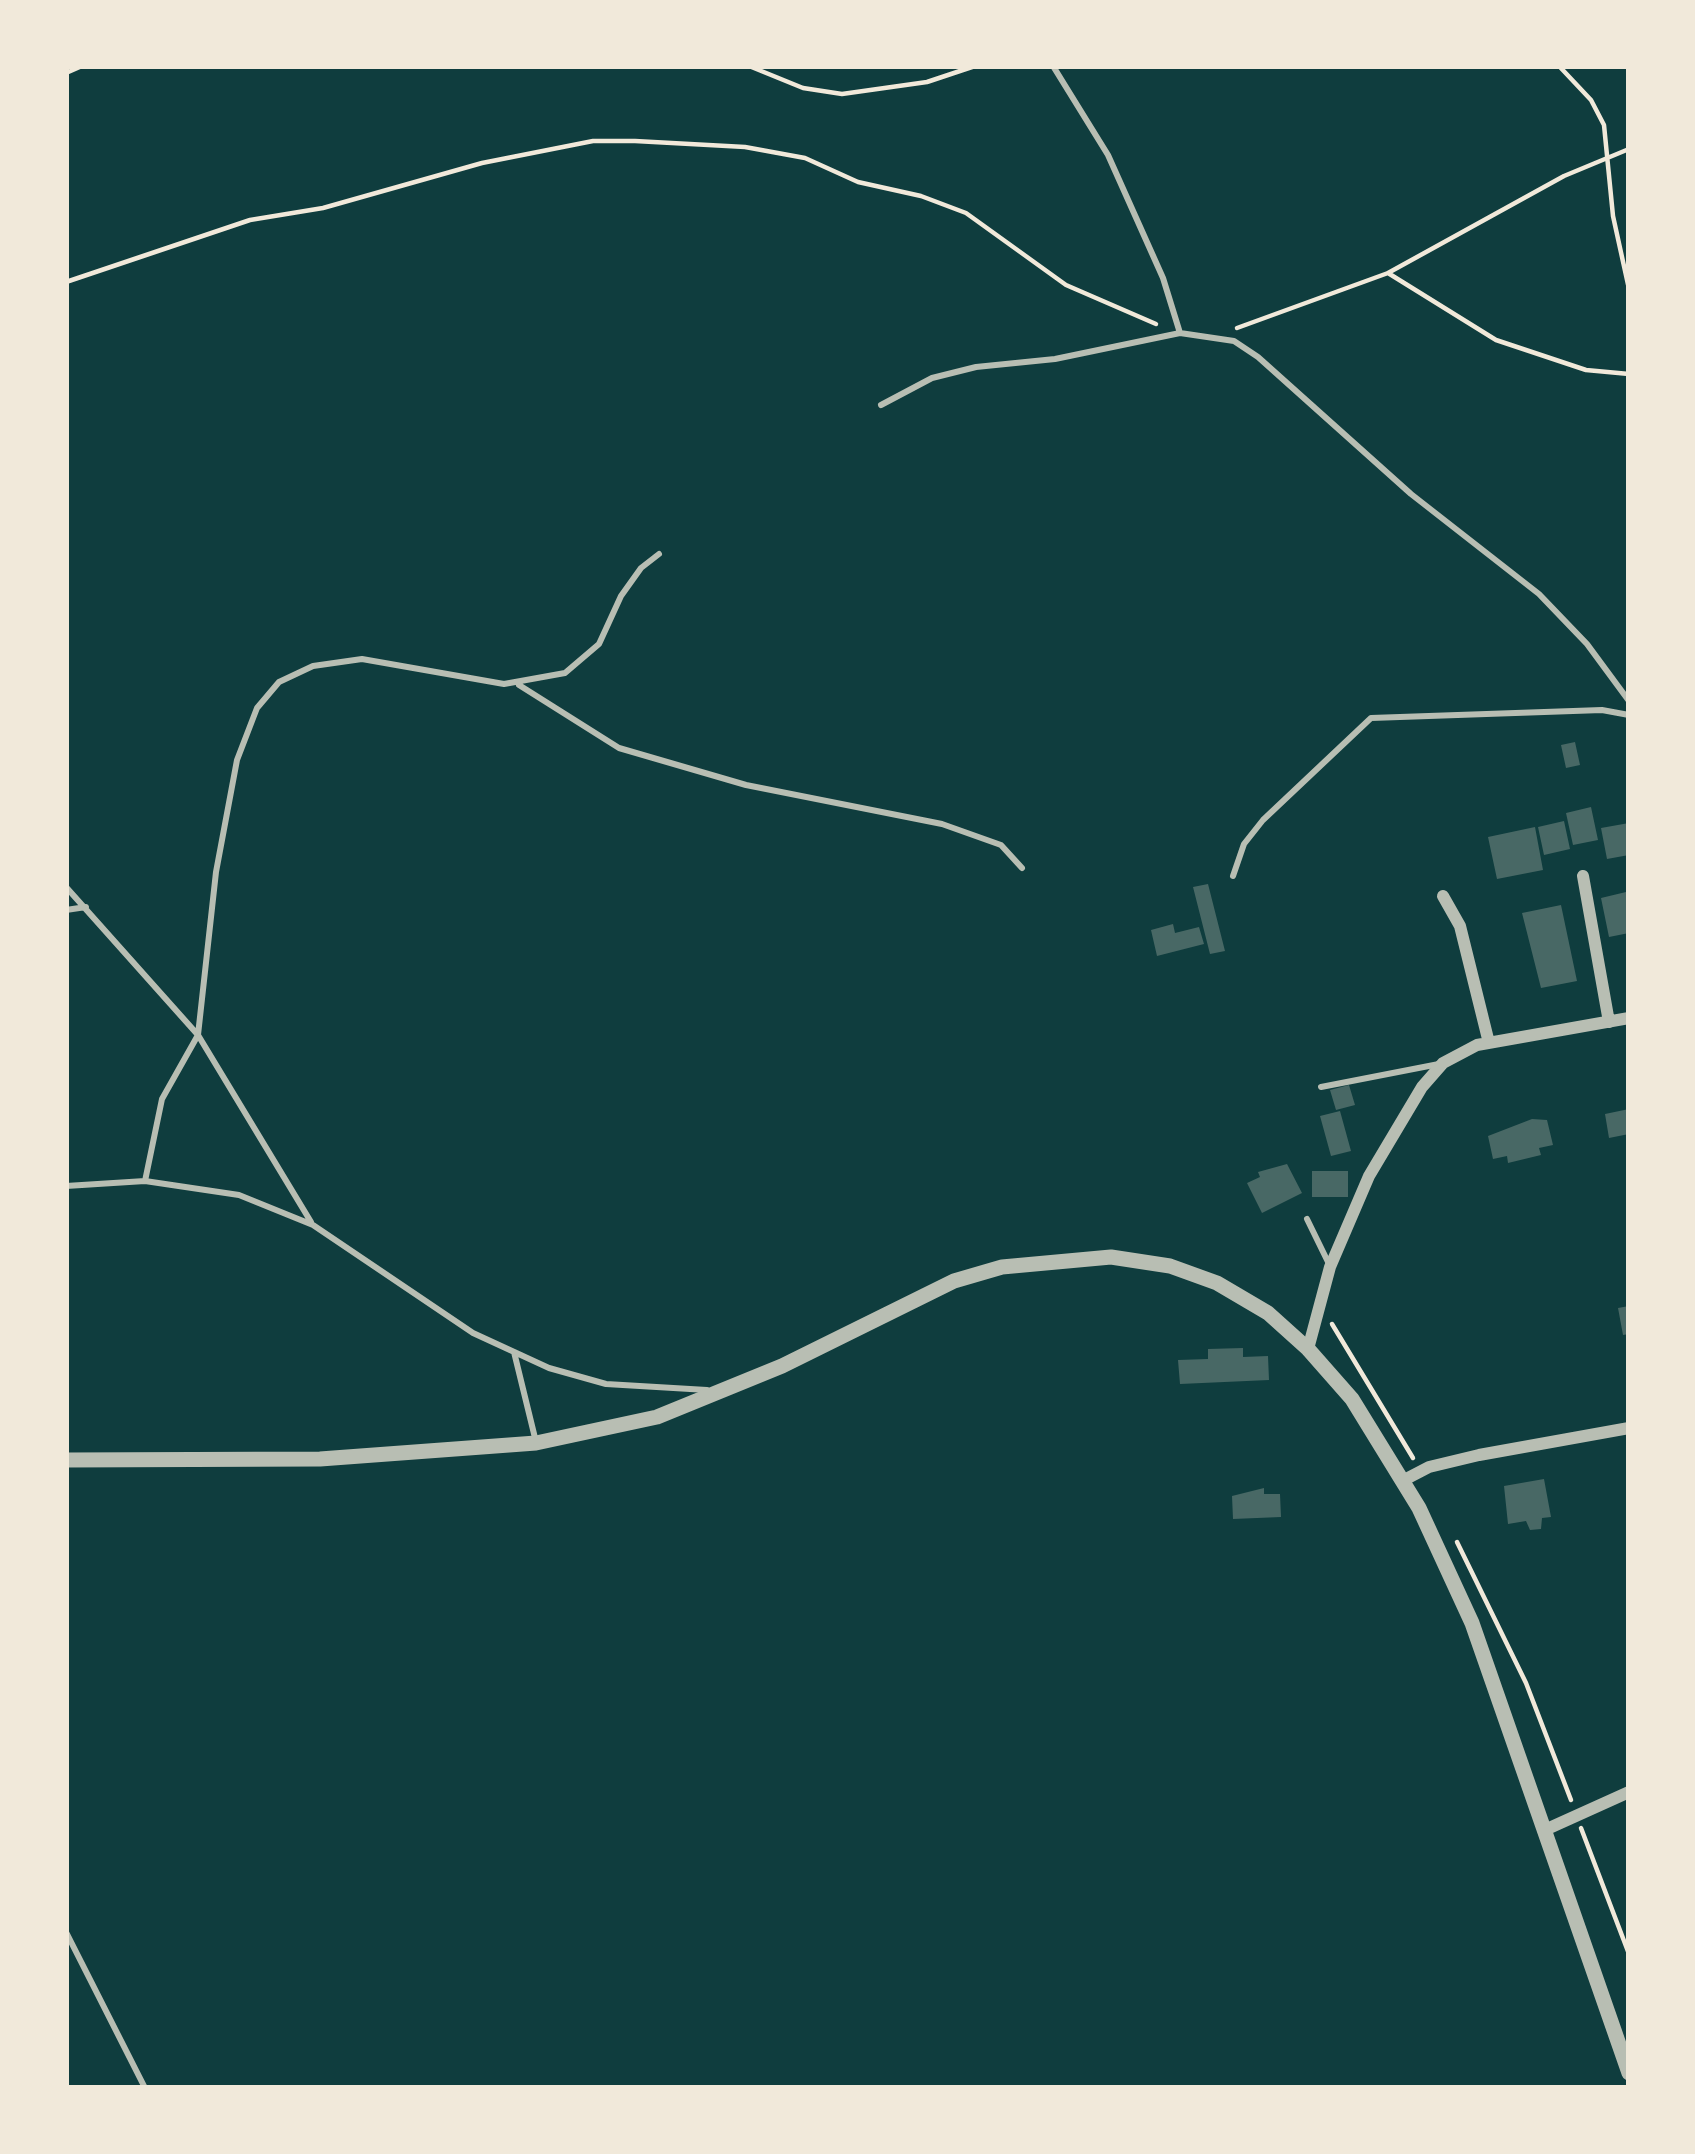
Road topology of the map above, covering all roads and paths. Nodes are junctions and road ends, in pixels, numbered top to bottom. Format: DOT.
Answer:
graph roads {
  1 [pos="82,66"];
  2 [pos="749,66"];
  3 [pos="975,66"];
  4 [pos="1053,66"];
  5 [pos="1559,66"];
  6 [pos="66,73"];
  7 [pos="1629,149"];
  8 [pos="1609,157"];
  9 [pos="1388,273"];
  10 [pos="66,281"];
  11 [pos="1629,289"];
  12 [pos="1228,330"];
  13 [pos="1180,333"];
  14 [pos="1629,374"];
  15 [pos="881,405"];
  16 [pos="659,554"];
  17 [pos="516,683"];
  18 [pos="1629,700"];
  19 [pos="1629,716"];
  20 [pos="1022,868"];
  21 [pos="1234,876"];
  22 [pos="1583,876"];
  23 [pos="66,887"];
  24 [pos="1443,896"];
  25 [pos="86,907"];
  26 [pos="66,910"];
  27 [pos="1629,1018"];
  28 [pos="1609,1022"];
  29 [pos="197,1035"];
  30 [pos="1489,1043"];
  31 [pos="1443,1063"];
  32 [pos="1321,1087"];
  33 [pos="145,1181"];
  34 [pos="66,1186"];
  35 [pos="1307,1219"];
  36 [pos="313,1225"];
  37 [pos="1330,1267"];
  38 [pos="1308,1348"];
  39 [pos="514,1352"];
  40 [pos="728,1388"];
  41 [pos="1629,1428"];
  42 [pos="536,1443"];
  43 [pos="66,1460"];
  44 [pos="1404,1480"];
  45 [pos="1629,1792"];
  46 [pos="1547,1829"];
  47 [pos="66,1932"];
  48 [pos="1629,2073"];
  49 [pos="145,2088"];
  1 -- 6 [label="path"];
  2 -- 3 [label="path"];
  4 -- 13 [label="lane"];
  5 -- 8 [label="path"];
  7 -- 8 [label="path"];
  8 -- 9 [label="path"];
  8 -- 11 [label="path"];
  9 -- 12 [label="path"];
  9 -- 14 [label="path"];
  10 -- 13 [label="path"];
  13 -- 15 [label="lane"];
  13 -- 18 [label="lane"];
  16 -- 17 [label="lane"];
  17 -- 20 [label="lane"];
  17 -- 29 [label="lane"];
  19 -- 21 [label="lane"];
  22 -- 28 [label="street"];
  23 -- 25 [label="lane"];
  24 -- 30 [label="street"];
  25 -- 26 [label="lane"];
  25 -- 29 [label="lane"];
  27 -- 28 [label="street"];
  28 -- 30 [label="street"];
  29 -- 33 [label="lane"];
  29 -- 36 [label="lane"];
  30 -- 31 [label="street"];
  31 -- 32 [label="lane"];
  31 -- 37 [label="street"];
  33 -- 34 [label="lane"];
  33 -- 36 [label="lane"];
  35 -- 37 [label="lane"];
  36 -- 39 [label="lane"];
  37 -- 38 [label="street"];
  38 -- 40 [label="street"];
  38 -- 44 [label="street"];
  39 -- 40 [label="lane"];
  39 -- 42 [label="lane"];
  40 -- 42 [label="street"];
  41 -- 44 [label="street"];
  42 -- 43 [label="street"];
  44 -- 46 [label="street"];
  45 -- 46 [label="street"];
  46 -- 48 [label="street"];
  47 -- 49 [label="lane"];
}
